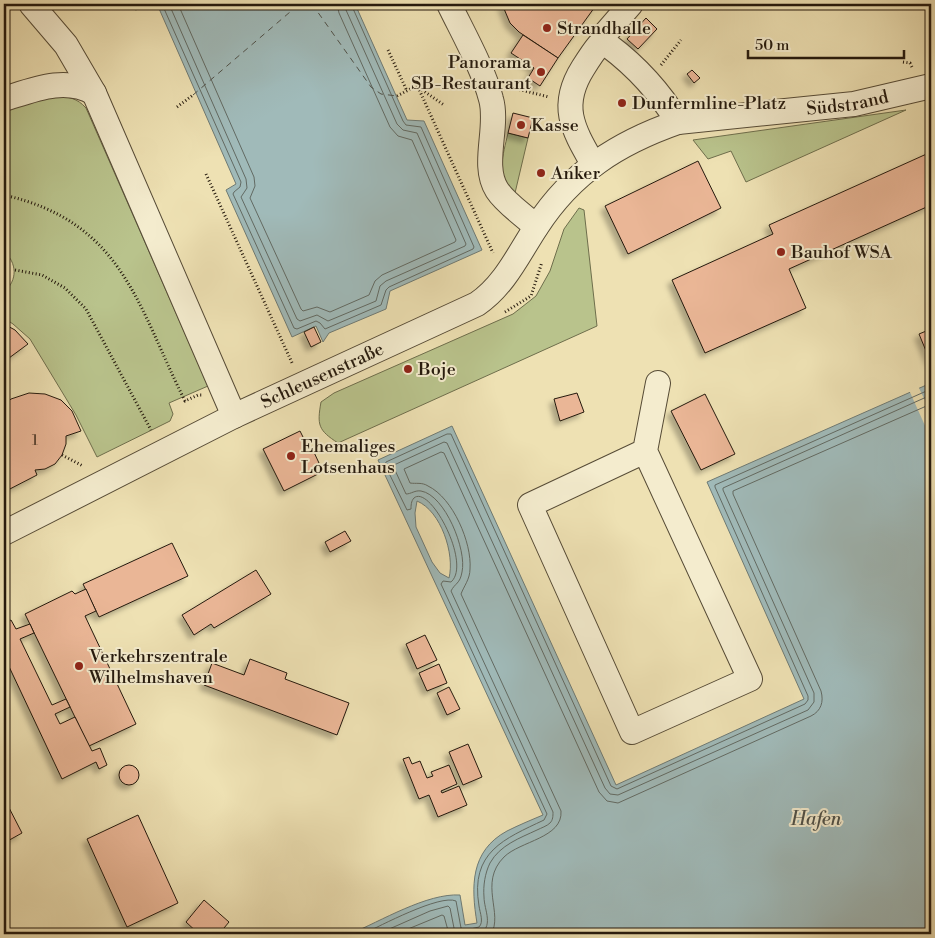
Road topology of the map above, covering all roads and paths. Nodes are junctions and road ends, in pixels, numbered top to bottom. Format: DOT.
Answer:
graph roads {
  1 [pos="31,4"];
  2 [pos="449,4"];
  3 [pos="631,4"];
  4 [pos="133,7"];
  5 [pos="138,10"];
  6 [pos="681,40"];
  7 [pos="602,44"];
  8 [pos="388,50"];
  9 [pos="648,80"];
  10 [pos="931,86"];
  11 [pos="418,87"];
  12 [pos="516,88"];
  13 [pos="407,90"];
  14 [pos="94,93"];
  15 [pos="539,94"];
  16 [pos="193,95"];
  17 [pos="397,96"];
  18 [pos="4,99"];
  19 [pos="444,105"];
  20 [pos="177,107"];
  21 [pos="678,122"];
  22 [pos="593,164"];
  23 [pos="206,174"];
  24 [pos="4,195"];
  25 [pos="536,227"];
  26 [pos="495,256"];
  27 [pos="544,256"];
  28 [pos="15,270"];
  29 [pos="500,314"];
  30 [pos="295,370"];
  31 [pos="658,383"];
  32 [pos="194,397"];
  33 [pos="234,416"];
  34 [pos="151,430"];
  35 [pos="645,451"];
  36 [pos="62,455"];
  37 [pos="83,466"];
  38 [pos="4,533"];
  1 -- 14 [label="street"];
  2 -- 25 [label="street"];
  3 -- 7 [label="street"];
  4 -- 5 [label="path"];
  6 -- 9 [label="path"];
  7 -- 9 [label="street"];
  7 -- 22 [label="street"];
  8 -- 13 [label="path"];
  9 -- 21 [label="street"];
  10 -- 21 [label="street, Südstrand"];
  11 -- 13 [label="path"];
  11 -- 19 [label="path"];
  11 -- 26 [label="path"];
  12 -- 15 [label="path"];
  13 -- 17 [label="path"];
  14 -- 18 [label="street"];
  14 -- 33 [label="street"];
  16 -- 20 [label="path"];
  21 -- 22 [label="street, Südstrand"];
  22 -- 25 [label="street, Schleusenstraße"];
  23 -- 30 [label="path"];
  24 -- 32 [label="path"];
  25 -- 33 [label="street, Schleusenstraße"];
  27 -- 29 [label="path"];
  28 -- 34 [label="path"];
  31 -- 35 [label="street"];
  33 -- 38 [label="street, Schleusenstraße"];
  35 -- 35 [label="street"];
  36 -- 37 [label="path"];
}
